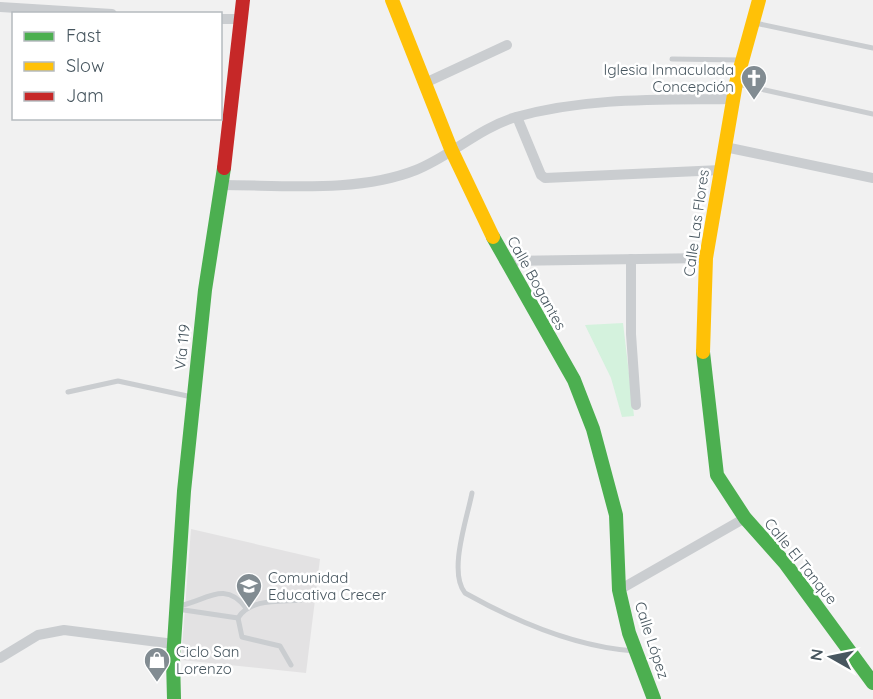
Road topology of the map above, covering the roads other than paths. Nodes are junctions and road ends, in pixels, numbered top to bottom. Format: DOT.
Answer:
graph roads {
  1 [pos="243,0"];
  2 [pos="392,0"];
  3 [pos="759,0"];
  4 [pos="0,7"];
  5 [pos="80,12"];
  6 [pos="222,19"];
  7 [pos="242,19"];
  8 [pos="751,22"];
  9 [pos="507,45"];
  10 [pos="873,48"];
  11 [pos="672,59"];
  12 [pos="742,60"];
  13 [pos="425,83"];
  14 [pos="736,83"];
  15 [pos="733,99"];
  16 [pos="873,114"];
  17 [pos="517,117"];
  18 [pos="725,147"];
  19 [pos="452,149"];
  20 [pos="721,170"];
  21 [pos="873,178"];
  22 [pos="222,185"];
  23 [pos="706,258"];
  24 [pos="631,259"];
  25 [pos="504,261"];
  26 [pos="68,392"];
  27 [pos="193,397"];
  28 [pos="636,405"];
  29 [pos="472,493"];
  30 [pos="745,518"];
  31 [pos="620,590"];
  32 [pos="302,600"];
  33 [pos="176,608"];
  34 [pos="246,608"];
  35 [pos="238,618"];
  36 [pos="174,644"];
  37 [pos="636,651"];
  38 [pos="0,658"];
  39 [pos="291,664"];
  40 [pos="873,683"];
  41 [pos="174,699"];
  42 [pos="654,699"];
  1 -- 7 [label="street, Vía 119"];
  2 -- 13 [label="street, Calle Bogantes"];
  3 -- 8 [label="street, Calle Las Flores"];
  4 -- 5 [label="street"];
  6 -- 7 [label="street"];
  7 -- 22 [label="street, Vía 119"];
  8 -- 10 [label="lane"];
  8 -- 12 [label="street, Calle Las Flores"];
  9 -- 13 [label="street"];
  11 -- 12 [label="lane"];
  12 -- 14 [label="street, Calle Las Flores"];
  13 -- 19 [label="street, Calle Bogantes"];
  14 -- 15 [label="street, Calle Las Flores"];
  14 -- 16 [label="lane"];
  15 -- 17 [label="street"];
  15 -- 18 [label="street, Calle Las Flores"];
  17 -- 19 [label="street"];
  17 -- 20 [label="street"];
  18 -- 20 [label="street, Calle Las Flores"];
  18 -- 21 [label="street"];
  19 -- 22 [label="street"];
  19 -- 25 [label="street, Calle Bogantes"];
  20 -- 23 [label="street, Calle Las Flores"];
  22 -- 27 [label="street, Vía 119"];
  23 -- 24 [label="street"];
  23 -- 30 [label="street, Calle Las Flores"];
  24 -- 25 [label="street"];
  24 -- 28 [label="street"];
  25 -- 31 [label="street, Calle Bogantes"];
  26 -- 27 [label="lane"];
  27 -- 33 [label="street, Vía 119"];
  29 -- 37 [label="lane"];
  30 -- 31 [label="street"];
  30 -- 40 [label="street, Calle El Tanque"];
  31 -- 37 [label="street, Calle López"];
  32 -- 34 [label="lane"];
  33 -- 34 [label="lane"];
  33 -- 35 [label="lane"];
  33 -- 36 [label="street, Vía 119"];
  34 -- 35 [label="lane"];
  35 -- 39 [label="lane"];
  36 -- 38 [label="street"];
  36 -- 41 [label="street, Vía 119"];
  37 -- 42 [label="street, Calle López"];
}
